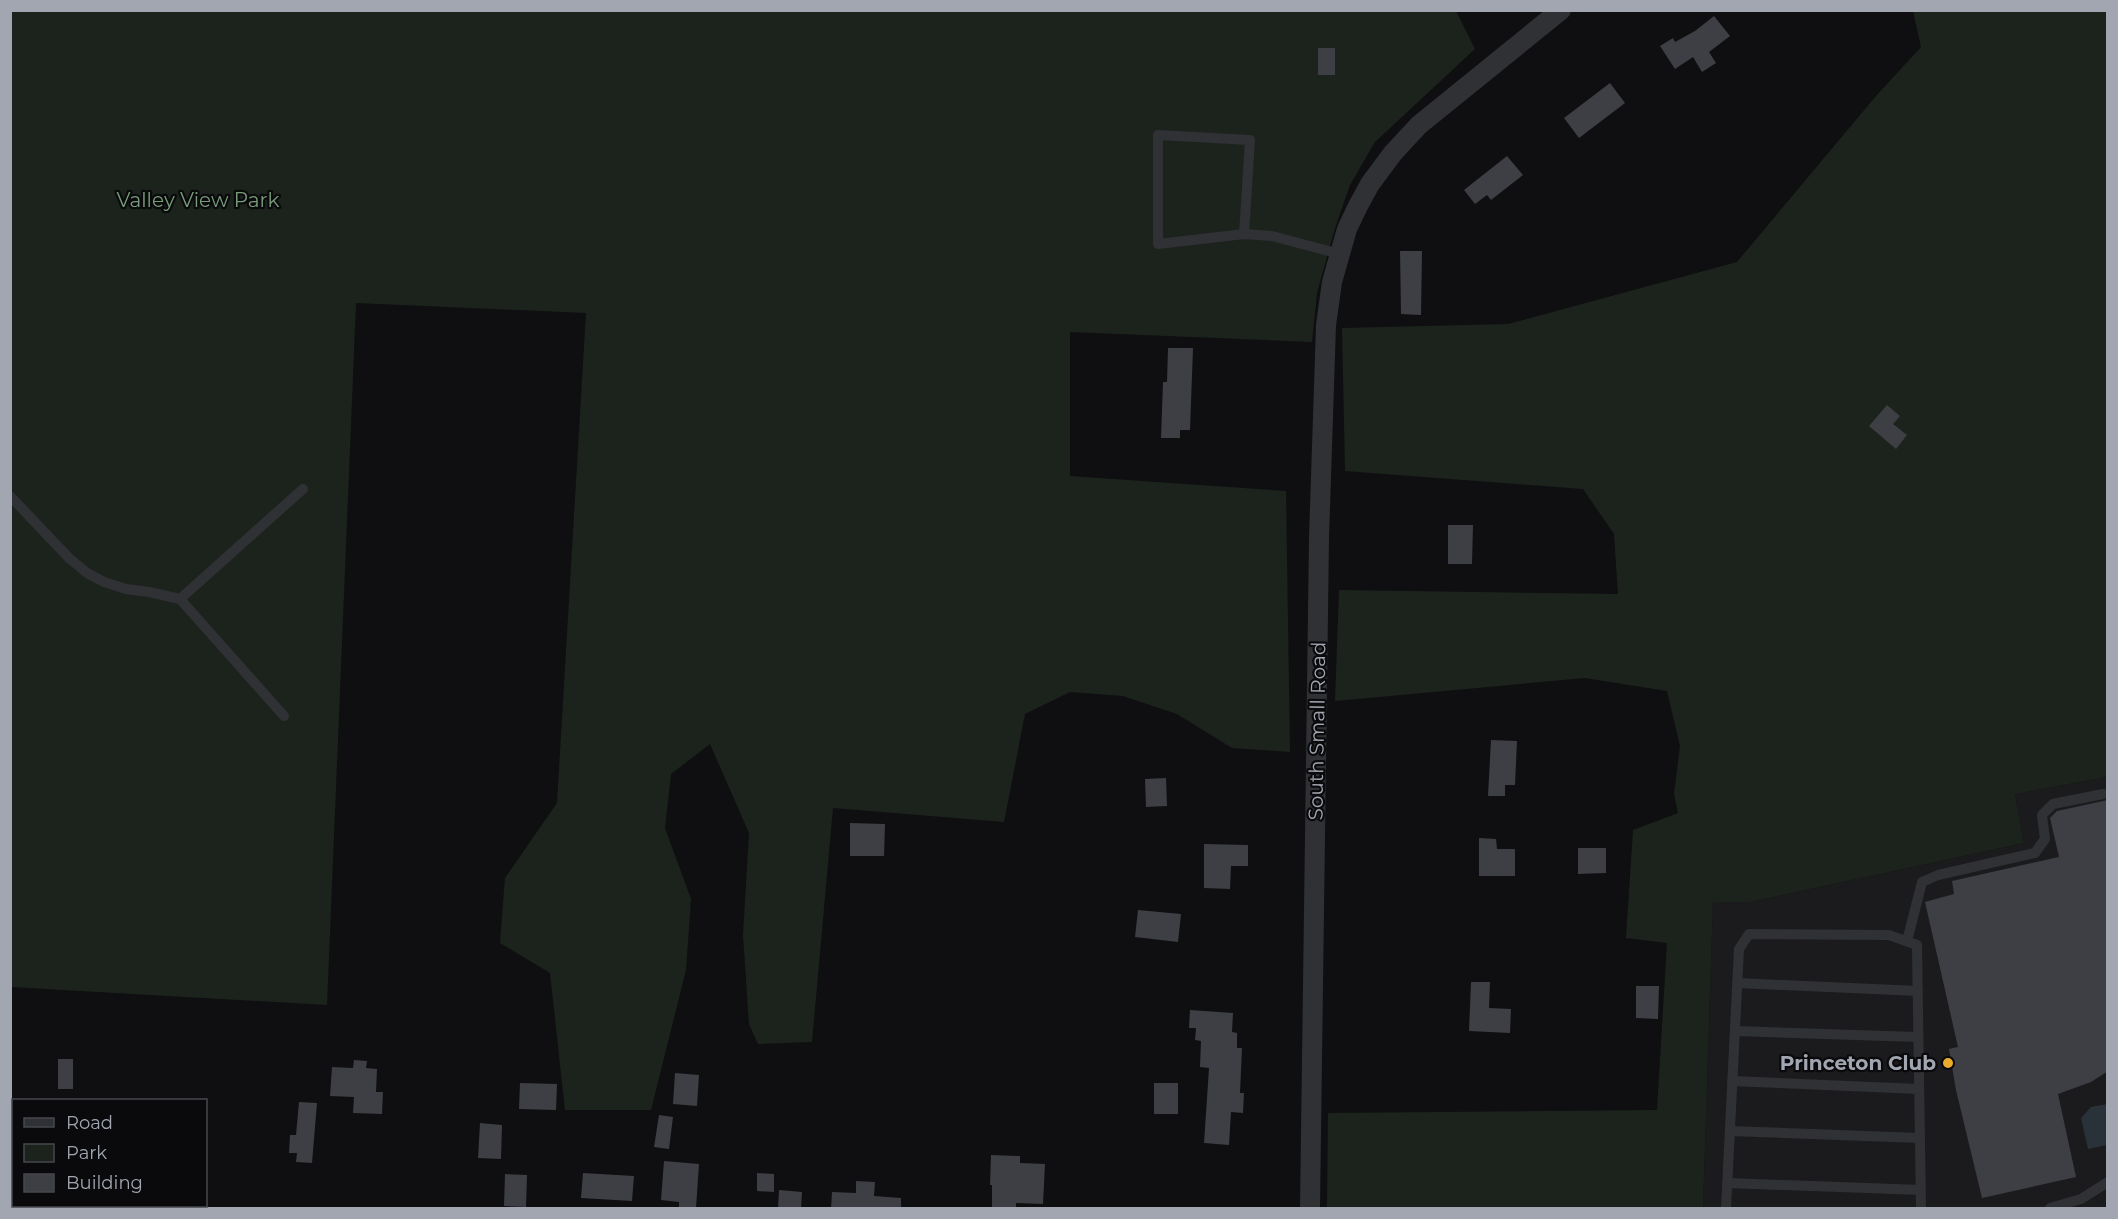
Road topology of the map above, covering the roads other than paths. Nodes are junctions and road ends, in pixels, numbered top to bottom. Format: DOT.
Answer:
graph roads {
  1 [pos="1561,10"];
  2 [pos="1244,234"];
  3 [pos="1340,254"];
  4 [pos="303,489"];
  5 [pos="10,496"];
  6 [pos="180,599"];
  7 [pos="284,716"];
  8 [pos="2103,794"];
  9 [pos="1907,941"];
  10 [pos="1737,983"];
  11 [pos="1917,991"];
  12 [pos="1735,1031"];
  13 [pos="1918,1037"];
  14 [pos="1732,1081"];
  15 [pos="1919,1089"];
  16 [pos="1730,1131"];
  17 [pos="1920,1138"];
  18 [pos="2108,1182"];
  19 [pos="1727,1183"];
  20 [pos="1921,1190"];
  21 [pos="1310,1209"];
  22 [pos="1726,1209"];
  23 [pos="1921,1209"];
  24 [pos="2050,1209"];
  1 -- 3 [label="street, South Small Road"];
  2 -- 2 [label="lane"];
  2 -- 3 [label="lane"];
  3 -- 21 [label="street, South Small Road"];
  4 -- 6 [label="lane"];
  5 -- 6 [label="lane"];
  6 -- 7 [label="lane"];
  8 -- 9 [label="lane"];
  9 -- 10 [label="lane"];
  9 -- 11 [label="lane"];
  10 -- 11 [label="lane"];
  10 -- 12 [label="lane"];
  11 -- 13 [label="lane"];
  12 -- 13 [label="lane"];
  12 -- 14 [label="lane"];
  13 -- 15 [label="lane"];
  14 -- 15 [label="lane"];
  14 -- 16 [label="lane"];
  15 -- 17 [label="lane"];
  16 -- 17 [label="lane"];
  16 -- 19 [label="lane"];
  17 -- 20 [label="lane"];
  18 -- 24 [label="lane"];
  19 -- 20 [label="lane"];
  19 -- 22 [label="lane"];
  20 -- 23 [label="lane"];
}
